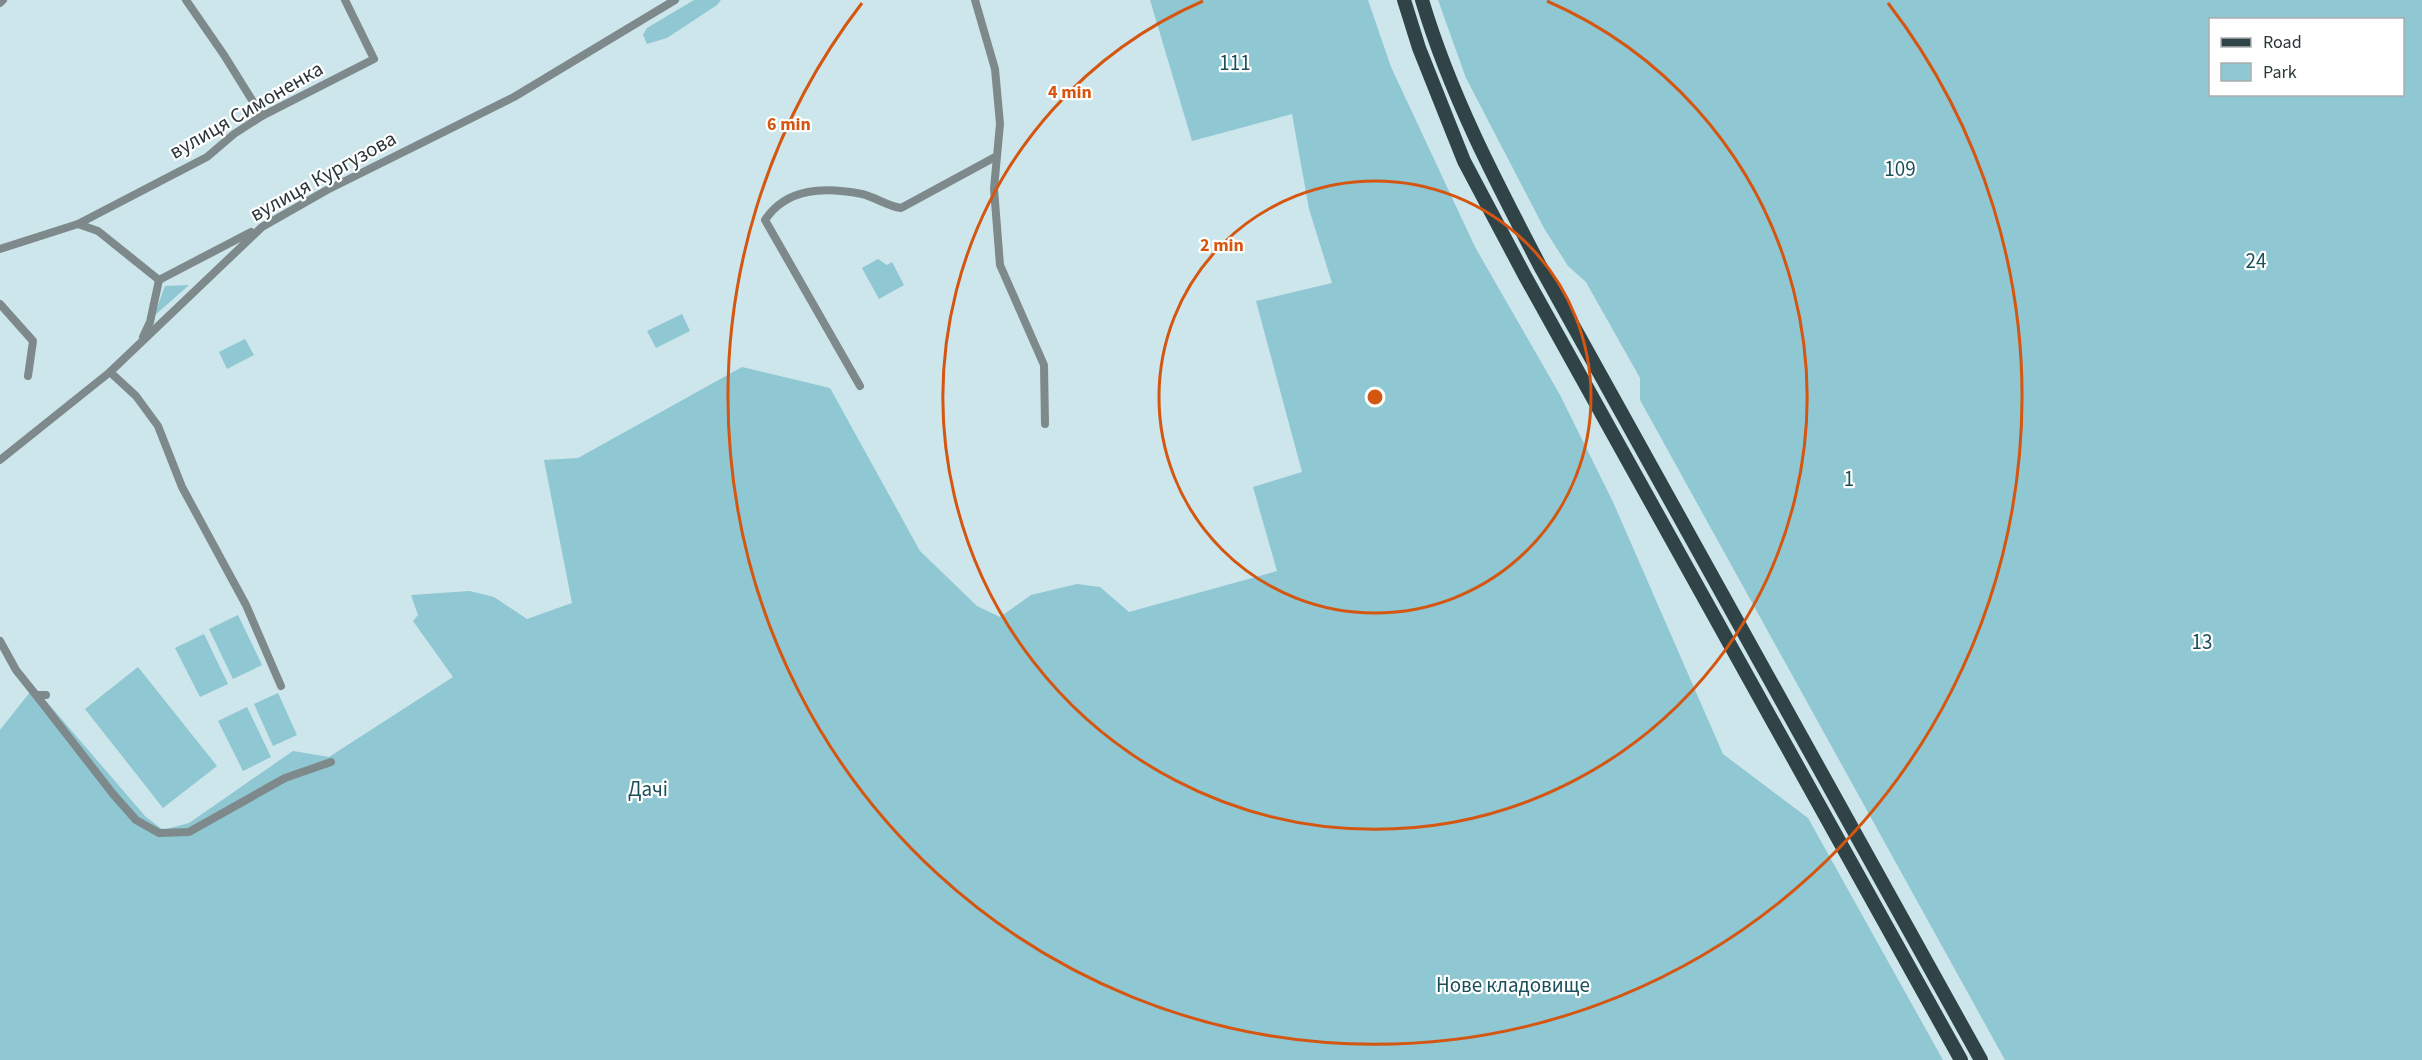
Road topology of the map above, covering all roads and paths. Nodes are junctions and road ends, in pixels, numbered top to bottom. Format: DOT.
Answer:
graph roads {
  1 [pos="186,0"];
  2 [pos="345,0"];
  3 [pos="675,0"];
  4 [pos="975,0"];
  5 [pos="1404,0"];
  6 [pos="1422,0"];
  7 [pos="262,116"];
  8 [pos="997,156"];
  9 [pos="78,224"];
  10 [pos="262,226"];
  11 [pos="0,249"];
  12 [pos="159,280"];
  13 [pos="0,304"];
  14 [pos="140,342"];
  15 [pos="110,372"];
  16 [pos="28,376"];
  17 [pos="860,386"];
  18 [pos="1045,424"];
  19 [pos="0,460"];
  20 [pos="0,641"];
  21 [pos="281,686"];
  22 [pos="36,695"];
  23 [pos="46,695"];
  24 [pos="332,762"];
  25 [pos="1961,1060"];
  26 [pos="1981,1060"];
  1 -- 7 [label="street"];
  2 -- 7 [label="street, вулиця Симоненка"];
  3 -- 10 [label="street, вулиця Кургузова"];
  4 -- 8 [label="street"];
  5 -- 25 [label="main road"];
  6 -- 26 [label="main road"];
  7 -- 9 [label="street, вулиця Симоненка"];
  8 -- 17 [label="street"];
  8 -- 18 [label="street"];
  9 -- 11 [label="street, вулиця Симоненка"];
  9 -- 12 [label="street"];
  10 -- 12 [label="street"];
  10 -- 14 [label="street, вулиця Кургузова"];
  12 -- 14 [label="street"];
  13 -- 16 [label="street"];
  14 -- 15 [label="street, вулиця Кургузова"];
  15 -- 19 [label="street, вулиця Кургузова"];
  15 -- 21 [label="street"];
  20 -- 22 [label="street"];
  22 -- 23 [label="street"];
  22 -- 24 [label="street"];
}
